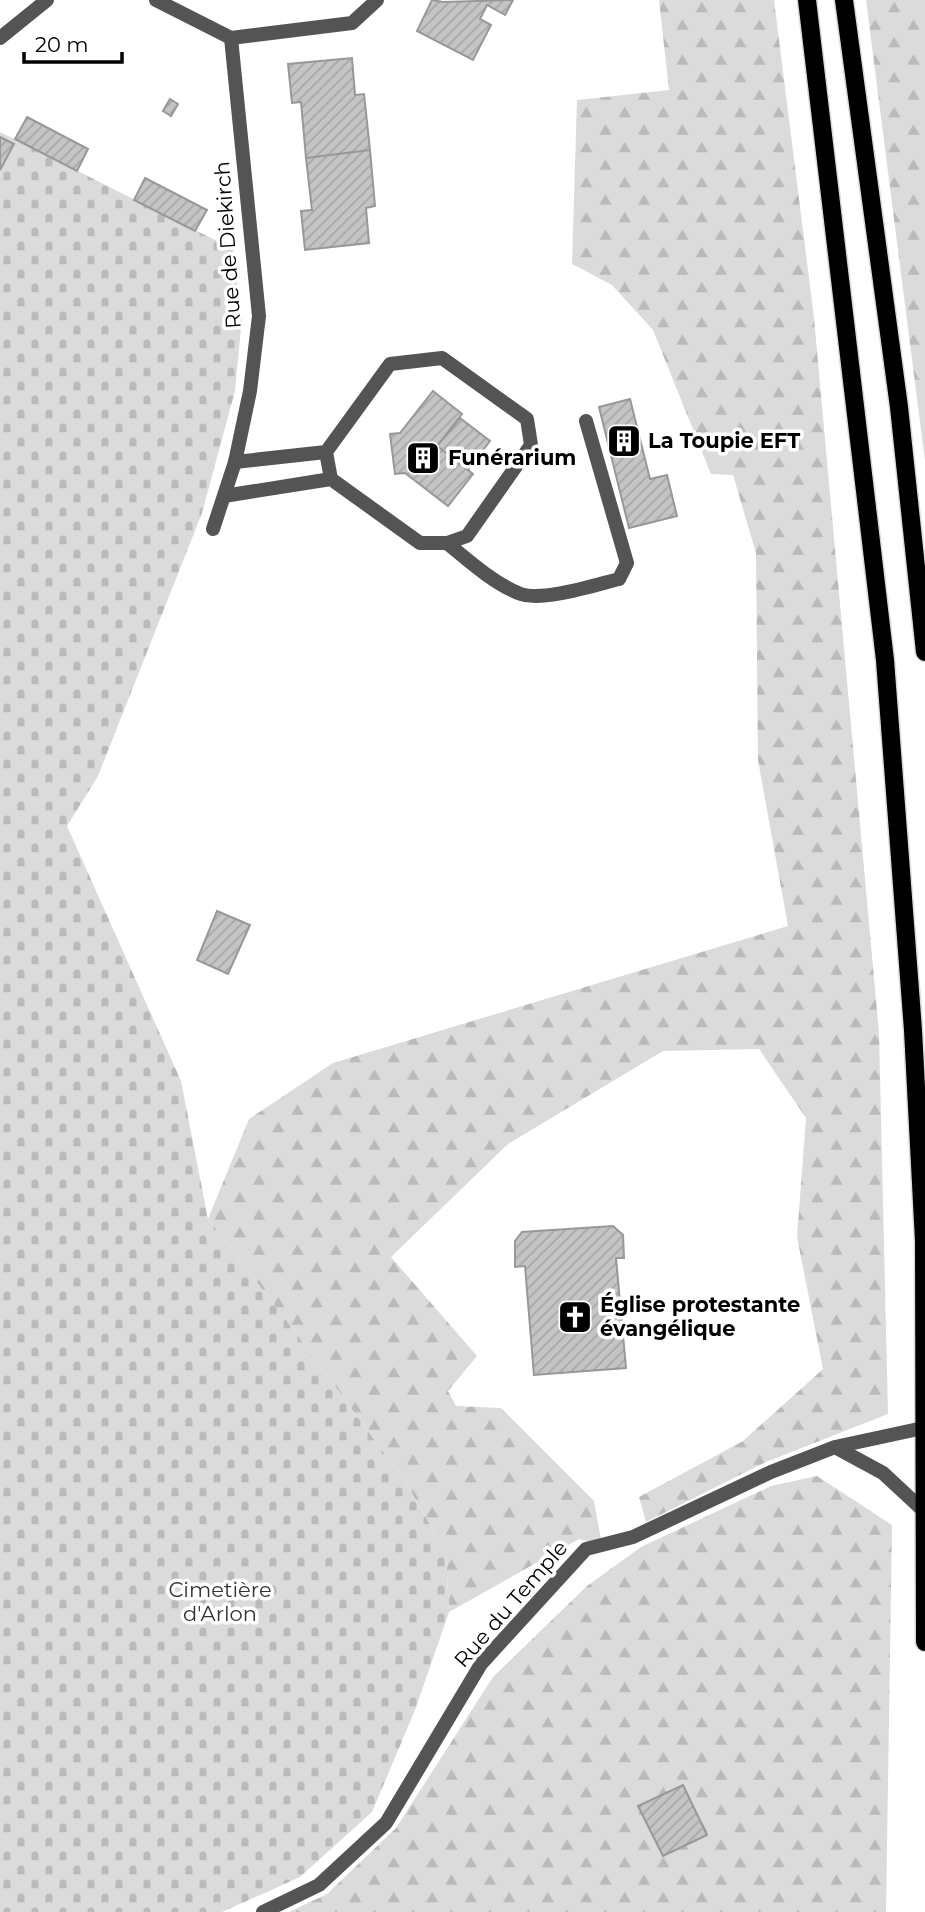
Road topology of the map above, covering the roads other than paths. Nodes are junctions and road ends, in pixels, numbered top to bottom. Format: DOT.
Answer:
graph roads {
  1 [pos="47,0"];
  2 [pos="156,0"];
  3 [pos="377,0"];
  4 [pos="807,0"];
  5 [pos="844,0"];
  6 [pos="0,38"];
  7 [pos="231,38"];
  8 [pos="586,421"];
  9 [pos="326,452"];
  10 [pos="235,462"];
  11 [pos="331,479"];
  12 [pos="224,496"];
  13 [pos="213,529"];
  14 [pos="447,543"];
  15 [pos="925,652"];
  16 [pos="923,1428"];
  17 [pos="835,1447"];
  18 [pos="924,1511"];
  19 [pos="925,1642"];
  20 [pos="263,1912"];
  1 -- 6 [label="street"];
  2 -- 7 [label="street"];
  3 -- 7 [label="street"];
  4 -- 16 [label="main road"];
  5 -- 15 [label="main road"];
  7 -- 10 [label="street, Rue de Diekirch"];
  8 -- 14 [label="street"];
  9 -- 10 [label="street"];
  9 -- 11 [label="street"];
  9 -- 14 [label="street"];
  10 -- 12 [label="street, Rue de Diekirch"];
  11 -- 12 [label="street"];
  11 -- 14 [label="street"];
  12 -- 13 [label="street, Rue de Diekirch"];
  16 -- 17 [label="street, Rue du Temple"];
  16 -- 18 [label="main road"];
  17 -- 18 [label="street"];
  17 -- 20 [label="street, Rue du Temple"];
  18 -- 19 [label="main road"];
}
